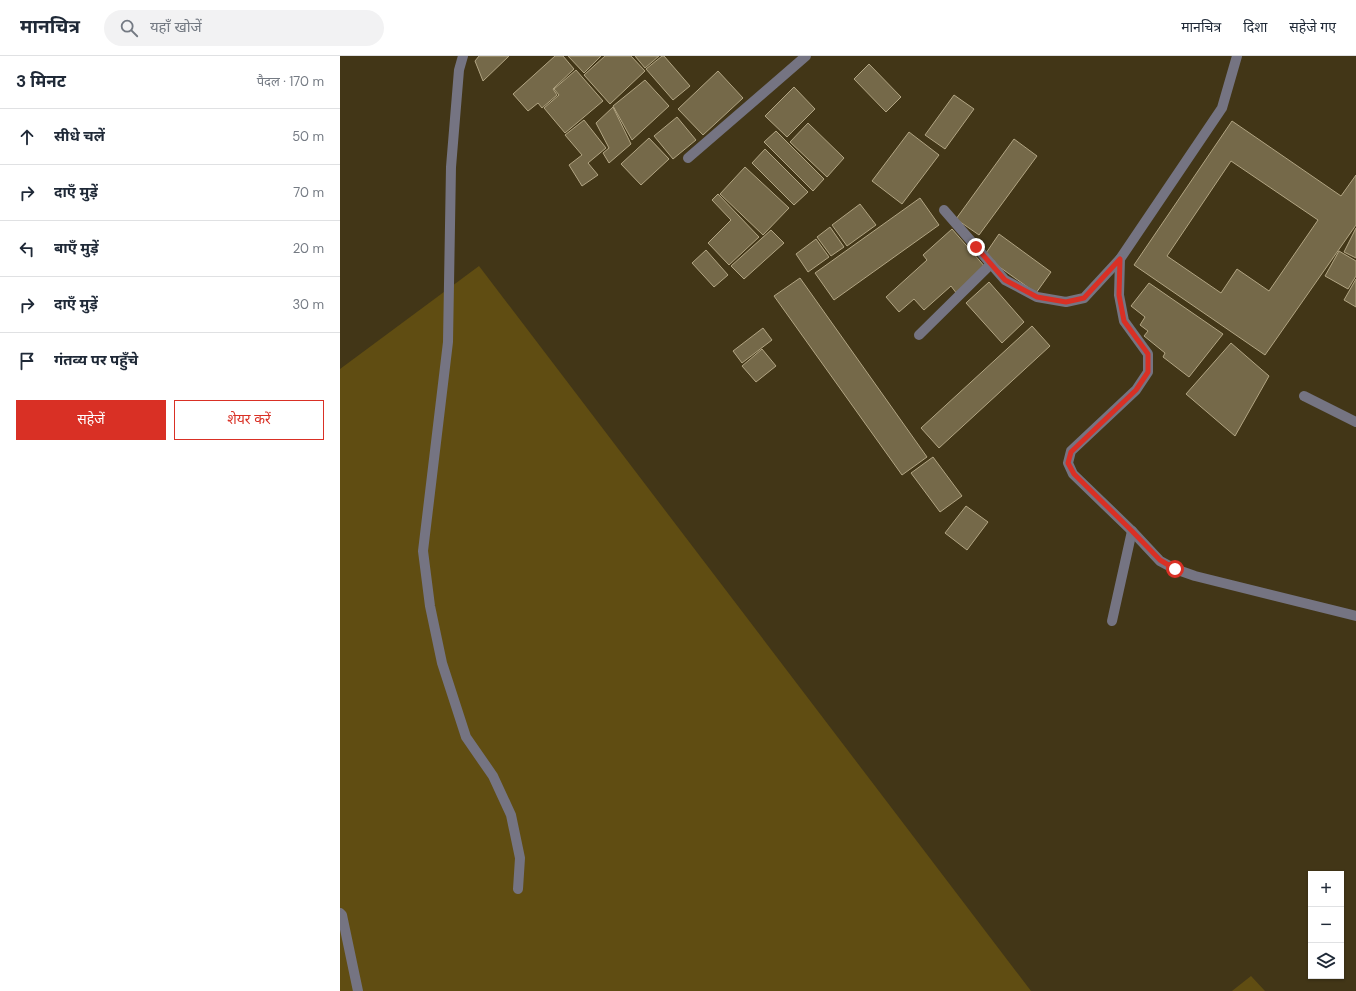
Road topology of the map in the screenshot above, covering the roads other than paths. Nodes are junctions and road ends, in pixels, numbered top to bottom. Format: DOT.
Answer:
graph roads {
  1 [pos="463,56"];
  2 [pos="806,56"];
  3 [pos="1237,56"];
  4 [pos="688,158"];
  5 [pos="944,210"];
  6 [pos="1120,259"];
  7 [pos="991,264"];
  8 [pos="919,335"];
  9 [pos="1304,396"];
  10 [pos="1356,422"];
  11 [pos="1132,531"];
  12 [pos="1356,616"];
  13 [pos="1112,621"];
  14 [pos="518,889"];
  15 [pos="340,913"];
  16 [pos="358,991"];
  1 -- 14 [label="street"];
  2 -- 4 [label="street"];
  3 -- 6 [label="street"];
  5 -- 7 [label="street"];
  6 -- 7 [label="street"];
  6 -- 11 [label="street"];
  7 -- 8 [label="street"];
  9 -- 10 [label="street"];
  11 -- 12 [label="street"];
  11 -- 13 [label="street"];
  15 -- 16 [label="street"];
}
